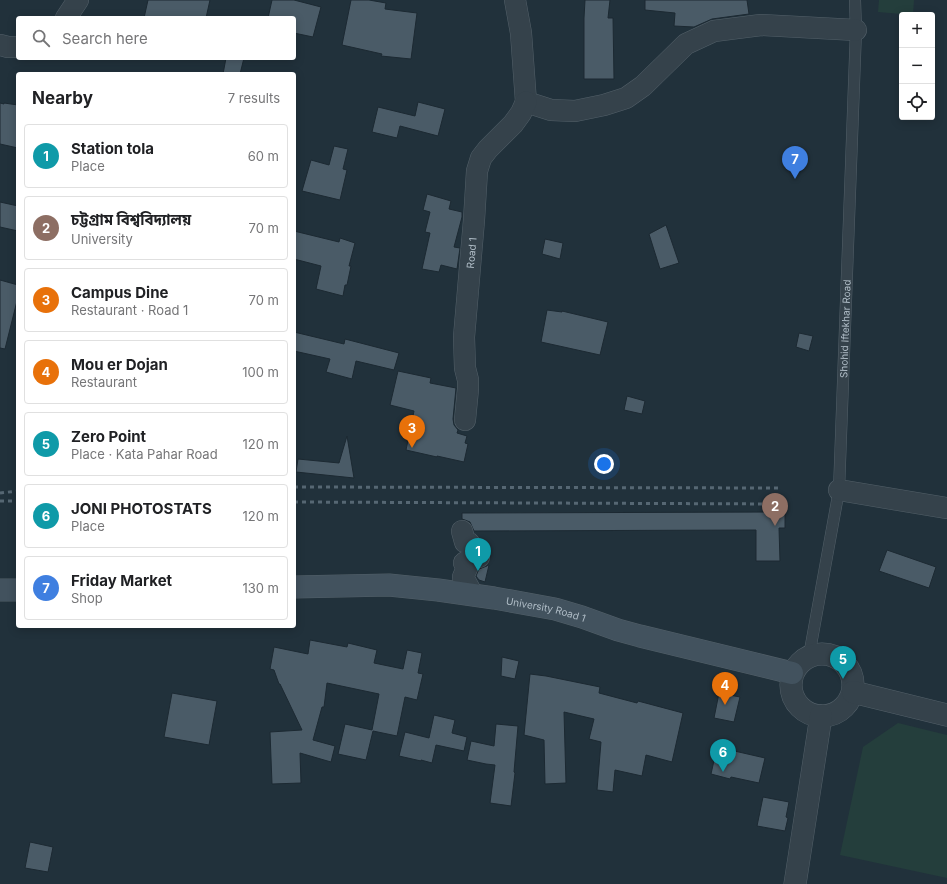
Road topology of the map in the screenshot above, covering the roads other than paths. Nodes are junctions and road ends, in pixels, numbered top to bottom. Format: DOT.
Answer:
graph roads {
  1 [pos="78,0"];
  2 [pos="515,0"];
  3 [pos="855,0"];
  4 [pos="67,16"];
  5 [pos="856,30"];
  6 [pos="0,45"];
  7 [pos="16,47"];
  8 [pos="526,102"];
  9 [pos="464,420"];
  10 [pos="839,490"];
  11 [pos="946,508"];
  12 [pos="462,531"];
  13 [pos="296,587"];
  14 [pos="0,590"];
  15 [pos="16,590"];
  16 [pos="473,595"];
  17 [pos="809,656"];
  18 [pos="792,673"];
  19 [pos="852,692"];
  20 [pos="889,700"];
  21 [pos="947,715"];
  22 [pos="821,716"];
  23 [pos="795,884"];
  1 -- 4 [label="street"];
  2 -- 8 [label="street"];
  3 -- 5 [label="lane, Shohid Iftekhar Road"];
  5 -- 8 [label="street"];
  5 -- 10 [label="lane, Shohid Iftekhar Road"];
  6 -- 7 [label="street"];
  8 -- 9 [label="street, Road 1"];
  10 -- 11 [label="street"];
  10 -- 17 [label="lane, Shohid Iftekhar Road"];
  12 -- 16 [label="street"];
  13 -- 16 [label="main road, University Road 1"];
  14 -- 15 [label="main road"];
  16 -- 18 [label="main road, University Road 1"];
  17 -- 18 [label="street"];
  17 -- 19 [label="street"];
  18 -- 22 [label="street"];
  19 -- 21 [label="street"];
  19 -- 22 [label="street"];
  20 -- 21 [label="street"];
  22 -- 23 [label="street"];
}
